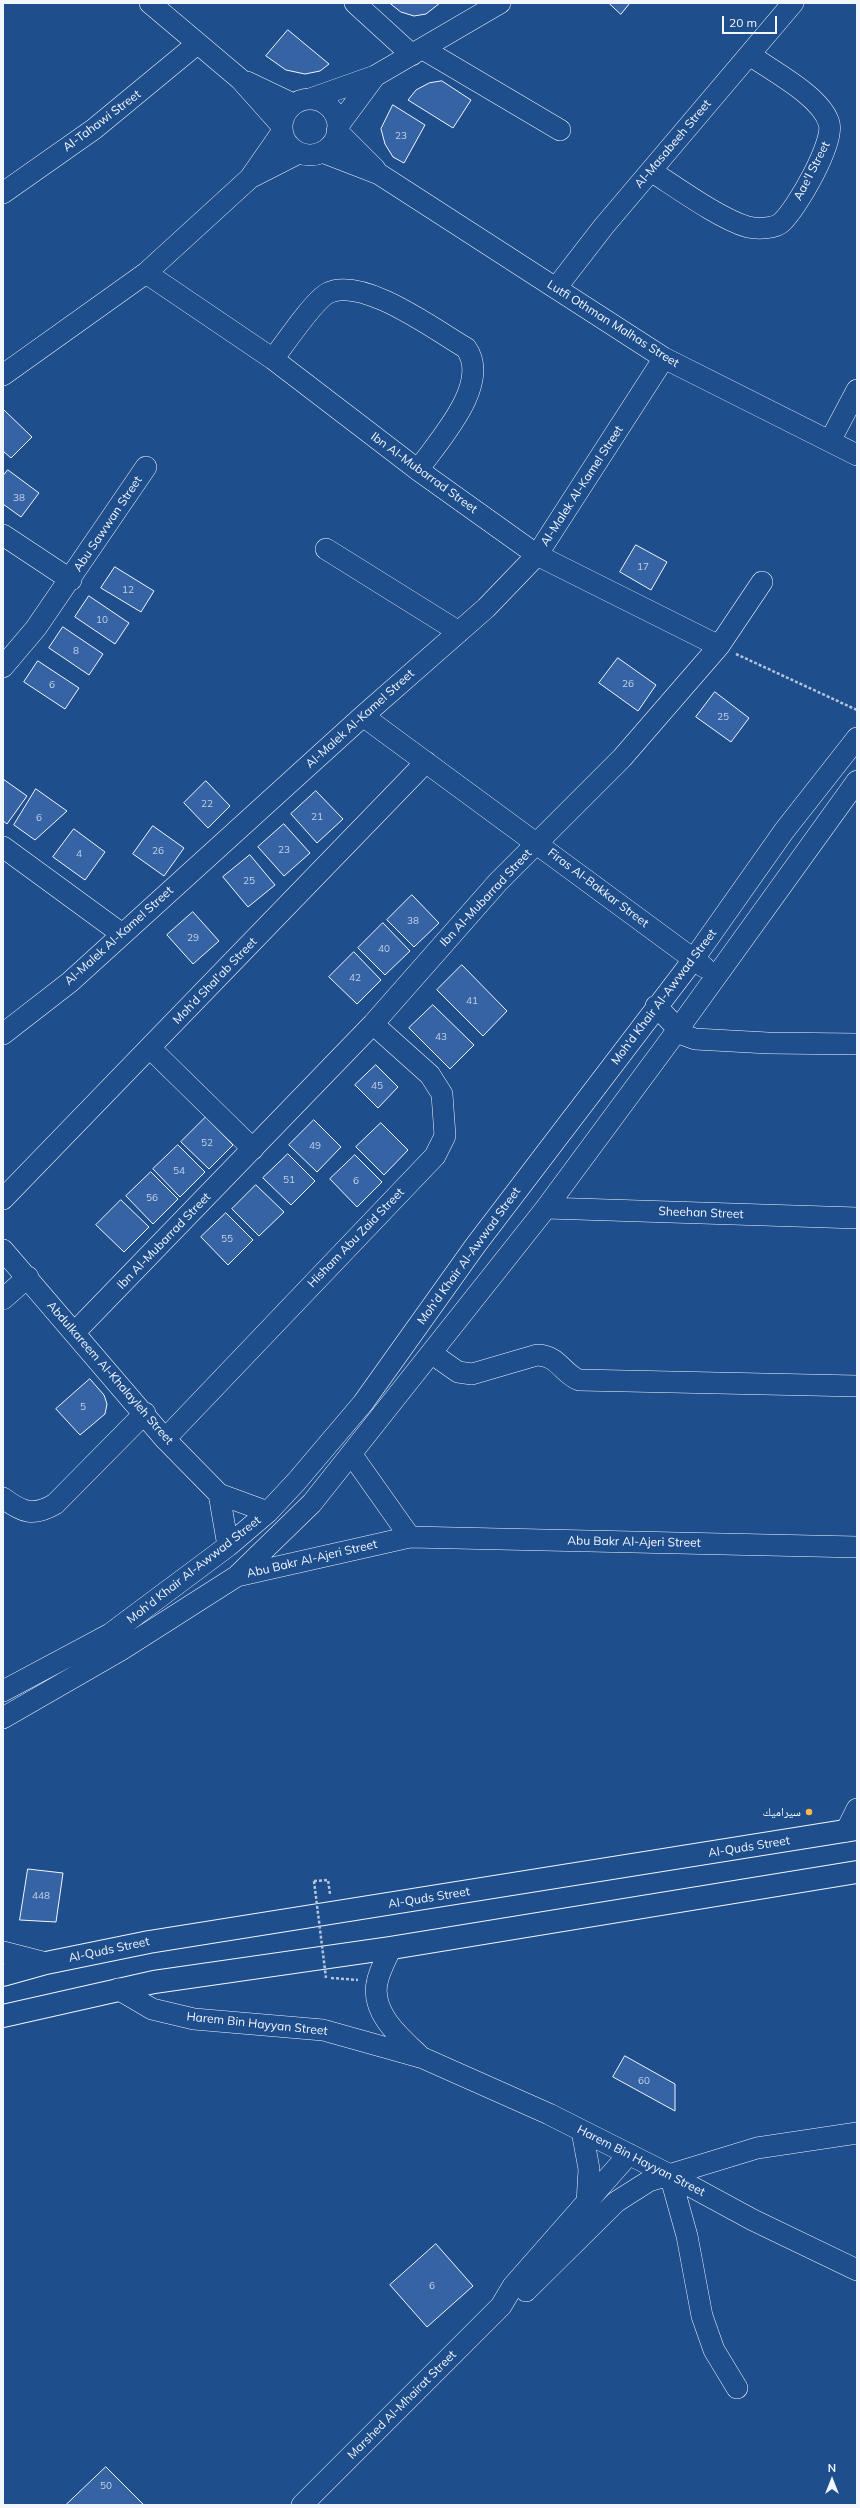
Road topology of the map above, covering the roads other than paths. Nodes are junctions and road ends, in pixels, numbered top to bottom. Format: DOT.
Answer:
graph roads {
  1 [pos="150,3"];
  2 [pos="355,3"];
  3 [pos="500,3"];
  4 [pos="794,3"];
  5 [pos="197,44"];
  6 [pos="418,52"];
  7 [pos="750,55"];
  8 [pos="375,76"];
  9 [pos="240,79"];
  10 [pos="302,102"];
  11 [pos="338,128"];
  12 [pos="282,129"];
  13 [pos="560,130"];
  14 [pos="322,152"];
  15 [pos="299,153"];
  16 [pos="650,171"];
  17 [pos="379,174"];
  18 [pos="250,178"];
  19 [pos="3,193"];
  20 [pos="146,272"];
  21 [pos="556,288"];
  22 [pos="664,358"];
  23 [pos="273,359"];
  24 [pos="3,375"];
  25 [pos="857,390"];
  26 [pos="830,440"];
  27 [pos="857,455"];
  28 [pos="146,467"];
  29 [pos="418,470"];
  30 [pos="3,535"];
  31 [pos="326,549"];
  32 [pos="537,555"];
  33 [pos="71,580"];
  34 [pos="762,582"];
  35 [pos="458,632"];
  36 [pos="720,646"];
  37 [pos="3,667"];
  38 [pos="363,716"];
  39 [pos="857,738"];
  40 [pos="426,762"];
  41 [pos="857,780"];
  42 [pos="538,843"];
  43 [pos="3,847"];
  44 [pos="122,934"];
  45 [pos="693,960"];
  46 [pos="716,976"];
  47 [pos="656,1006"];
  48 [pos="373,1024"];
  49 [pos="679,1028"];
  50 [pos="3,1034"];
  51 [pos="857,1044"];
  52 [pos="150,1048"];
  53 [pos="253,1149"];
  54 [pos="3,1199"];
  55 [pos="546,1208"];
  56 [pos="857,1218"];
  57 [pos="3,1250"];
  58 [pos="28,1278"];
  59 [pos="3,1299"];
  60 [pos="75,1332"];
  61 [pos="431,1353"];
  62 [pos="857,1386"];
  63 [pos="145,1413"];
  64 [pos="165,1439"];
  65 [pos="352,1455"];
  66 [pos="218,1494"];
  67 [pos="3,1498"];
  68 [pos="268,1512"];
  69 [pos="410,1537"];
  70 [pos="228,1546"];
  71 [pos="857,1547"];
  72 [pos="237,1576"];
  73 [pos="3,1691"];
  74 [pos="3,1718"];
  75 [pos="857,1809"];
  76 [pos="852,1830"];
  77 [pos="857,1872"];
  78 [pos="391,1948"];
  79 [pos="3,1952"];
  80 [pos="46,1964"];
  81 [pos="3,1976"];
  82 [pos="118,1989"];
  83 [pos="3,2016"];
  84 [pos="423,2058"];
  85 [pos="582,2131"];
  86 [pos="857,2133"];
  87 [pos="629,2154"];
  88 [pos="670,2175"];
  89 [pos="586,2203"];
  90 [pos="857,2270"];
  91 [pos="501,2306"];
  92 [pos="737,2388"];
  93 [pos="302,2505"];
  1 -- 5 [label="street"];
  2 -- 6 [label="street"];
  3 -- 6 [label="street"];
  4 -- 7 [label="street, Al-Masabeeh Street"];
  5 -- 9 [label="street"];
  5 -- 19 [label="street, Al-Tahawi Street"];
  6 -- 8 [label="street"];
  6 -- 13 [label="street"];
  7 -- 16 [label="street, Al-Masabeeh Street"];
  7 -- 16 [label="street, Aae'l Street"];
  8 -- 10 [label="street"];
  8 -- 11 [label="street"];
  9 -- 10 [label="street"];
  9 -- 12 [label="street"];
  10 -- 11 [label="street"];
  10 -- 12 [label="street"];
  11 -- 14 [label="street"];
  11 -- 17 [label="street, Lutfi Othman Malhas Street"];
  12 -- 15 [label="street"];
  12 -- 18 [label="street"];
  14 -- 15 [label="street"];
  14 -- 17 [label="street, Lutfi Othman Malhas Street"];
  15 -- 18 [label="street"];
  16 -- 21 [label="street, Al-Masabeeh Street"];
  17 -- 21 [label="street, Lutfi Othman Malhas Street"];
  18 -- 20 [label="street"];
  20 -- 23 [label="street, Ibn Al-Mubarrad Street"];
  20 -- 24 [label="street"];
  21 -- 22 [label="street, Lutfi Othman Malhas Street"];
  22 -- 26 [label="street, Lutfi Othman Malhas Street"];
  22 -- 32 [label="street, Al-Malek Al-Kamel Street"];
  23 -- 29 [label="street, Ibn Al-Mubarrad Street"];
  23 -- 29 [label="street"];
  25 -- 26 [label="street"];
  26 -- 27 [label="street, Lutfi Othman Malhas Street"];
  28 -- 33 [label="street, Abu Sawwan Street"];
  29 -- 32 [label="street, Ibn Al-Mubarrad Street"];
  30 -- 33 [label="street, Abu Sawwan Street"];
  31 -- 35 [label="street"];
  32 -- 35 [label="street, Al-Malek Al-Kamel Street"];
  32 -- 36 [label="street, Ibn Al-Mubarrad Street"];
  33 -- 37 [label="street, Abu Sawwan Street"];
  34 -- 36 [label="street, Ibn Al-Mubarrad Street"];
  35 -- 38 [label="street, Al-Malek Al-Kamel Street"];
  36 -- 42 [label="street, Ibn Al-Mubarrad Street"];
  38 -- 40 [label="street, Firas Al-Bakkar Street"];
  38 -- 44 [label="street, Al-Malek Al-Kamel Street"];
  39 -- 45 [label="street, Moh'd Khair Al-Awwad Street"];
  40 -- 42 [label="street, Firas Al-Bakkar Street"];
  40 -- 52 [label="street, Moh’d Shal’ab Street"];
  41 -- 46 [label="street, Moh'd Khair Al-Awwad Street"];
  42 -- 45 [label="street, Firas Al-Bakkar Street"];
  42 -- 48 [label="street, Ibn Al-Mubarrad Street"];
  43 -- 44 [label="street"];
  44 -- 50 [label="street, Al-Malek Al-Kamel Street"];
  45 -- 46 [label="street, Firas Al-Bakkar Street"];
  45 -- 47 [label="street, Moh'd Khair Al-Awwad Street"];
  46 -- 49 [label="street, Moh'd Khair Al-Awwad Street"];
  47 -- 49 [label="street"];
  47 -- 68 [label="street, Moh'd Khair Al-Awwad Street"];
  48 -- 53 [label="street, Ibn Al-Mubarrad Street"];
  48 -- 64 [label="street, Hisham Abu Zaid Street"];
  49 -- 51 [label="street"];
  49 -- 55 [label="street, Moh'd Khair Al-Awwad Street"];
  52 -- 53 [label="street"];
  52 -- 54 [label="street, Moh’d Shal’ab Street"];
  53 -- 60 [label="street, Ibn Al-Mubarrad Street"];
  55 -- 56 [label="street, Sheehan Street"];
  55 -- 61 [label="street, Moh'd Khair Al-Awwad Street"];
  57 -- 58 [label="street, Abdulkareem Al-Khalayleh Street"];
  58 -- 59 [label="street"];
  58 -- 60 [label="street, Abdulkareem Al-Khalayleh Street"];
  60 -- 63 [label="street, Abdulkareem Al-Khalayleh Street"];
  61 -- 62 [label="street"];
  61 -- 65 [label="street, Moh'd Khair Al-Awwad Street"];
  63 -- 64 [label="street, Abdulkareem Al-Khalayleh Street"];
  63 -- 67 [label="street"];
  64 -- 66 [label="street, Abdulkareem Al-Khalayleh Street"];
  65 -- 69 [label="street"];
  65 -- 72 [label="street, Moh'd Khair Al-Awwad Street"];
  66 -- 68 [label="street, Abdulkareem Al-Khalayleh Street"];
  66 -- 70 [label="street"];
  68 -- 70 [label="street, Moh'd Khair Al-Awwad Street"];
  69 -- 71 [label="street, Abu Bakr Al-Ajeri Street"];
  69 -- 72 [label="street, Abu Bakr Al-Ajeri Street"];
  70 -- 73 [label="street, Moh'd Khair Al-Awwad Street"];
  72 -- 74 [label="street, Moh'd Khair Al-Awwad Street"];
  75 -- 76 [label="street"];
  76 -- 80 [label="highway, Al-Quds Street"];
  77 -- 78 [label="highway"];
  78 -- 82 [label="highway"];
  78 -- 84 [label="street, Harem Bin Hayyan Street"];
  79 -- 80 [label="street"];
  80 -- 81 [label="highway, Al-Quds Street"];
  82 -- 83 [label="highway"];
  82 -- 84 [label="street, Harem Bin Hayyan Street"];
  84 -- 85 [label="street, Harem Bin Hayyan Street"];
  85 -- 87 [label="street, Harem Bin Hayyan Street"];
  85 -- 89 [label="street"];
  86 -- 88 [label="street, Marshed Al-Mhairat Street"];
  87 -- 88 [label="street, Harem Bin Hayyan Street"];
  87 -- 89 [label="street, Marshed Al-Mhairat Street"];
  88 -- 90 [label="street, Harem Bin Hayyan Street"];
  88 -- 91 [label="street, Marshed Al-Mhairat Street"];
  88 -- 92 [label="street"];
  89 -- 91 [label="street, Marshed Al-Mhairat Street"];
  91 -- 93 [label="street, Marshed Al-Mhairat Street"];
}
